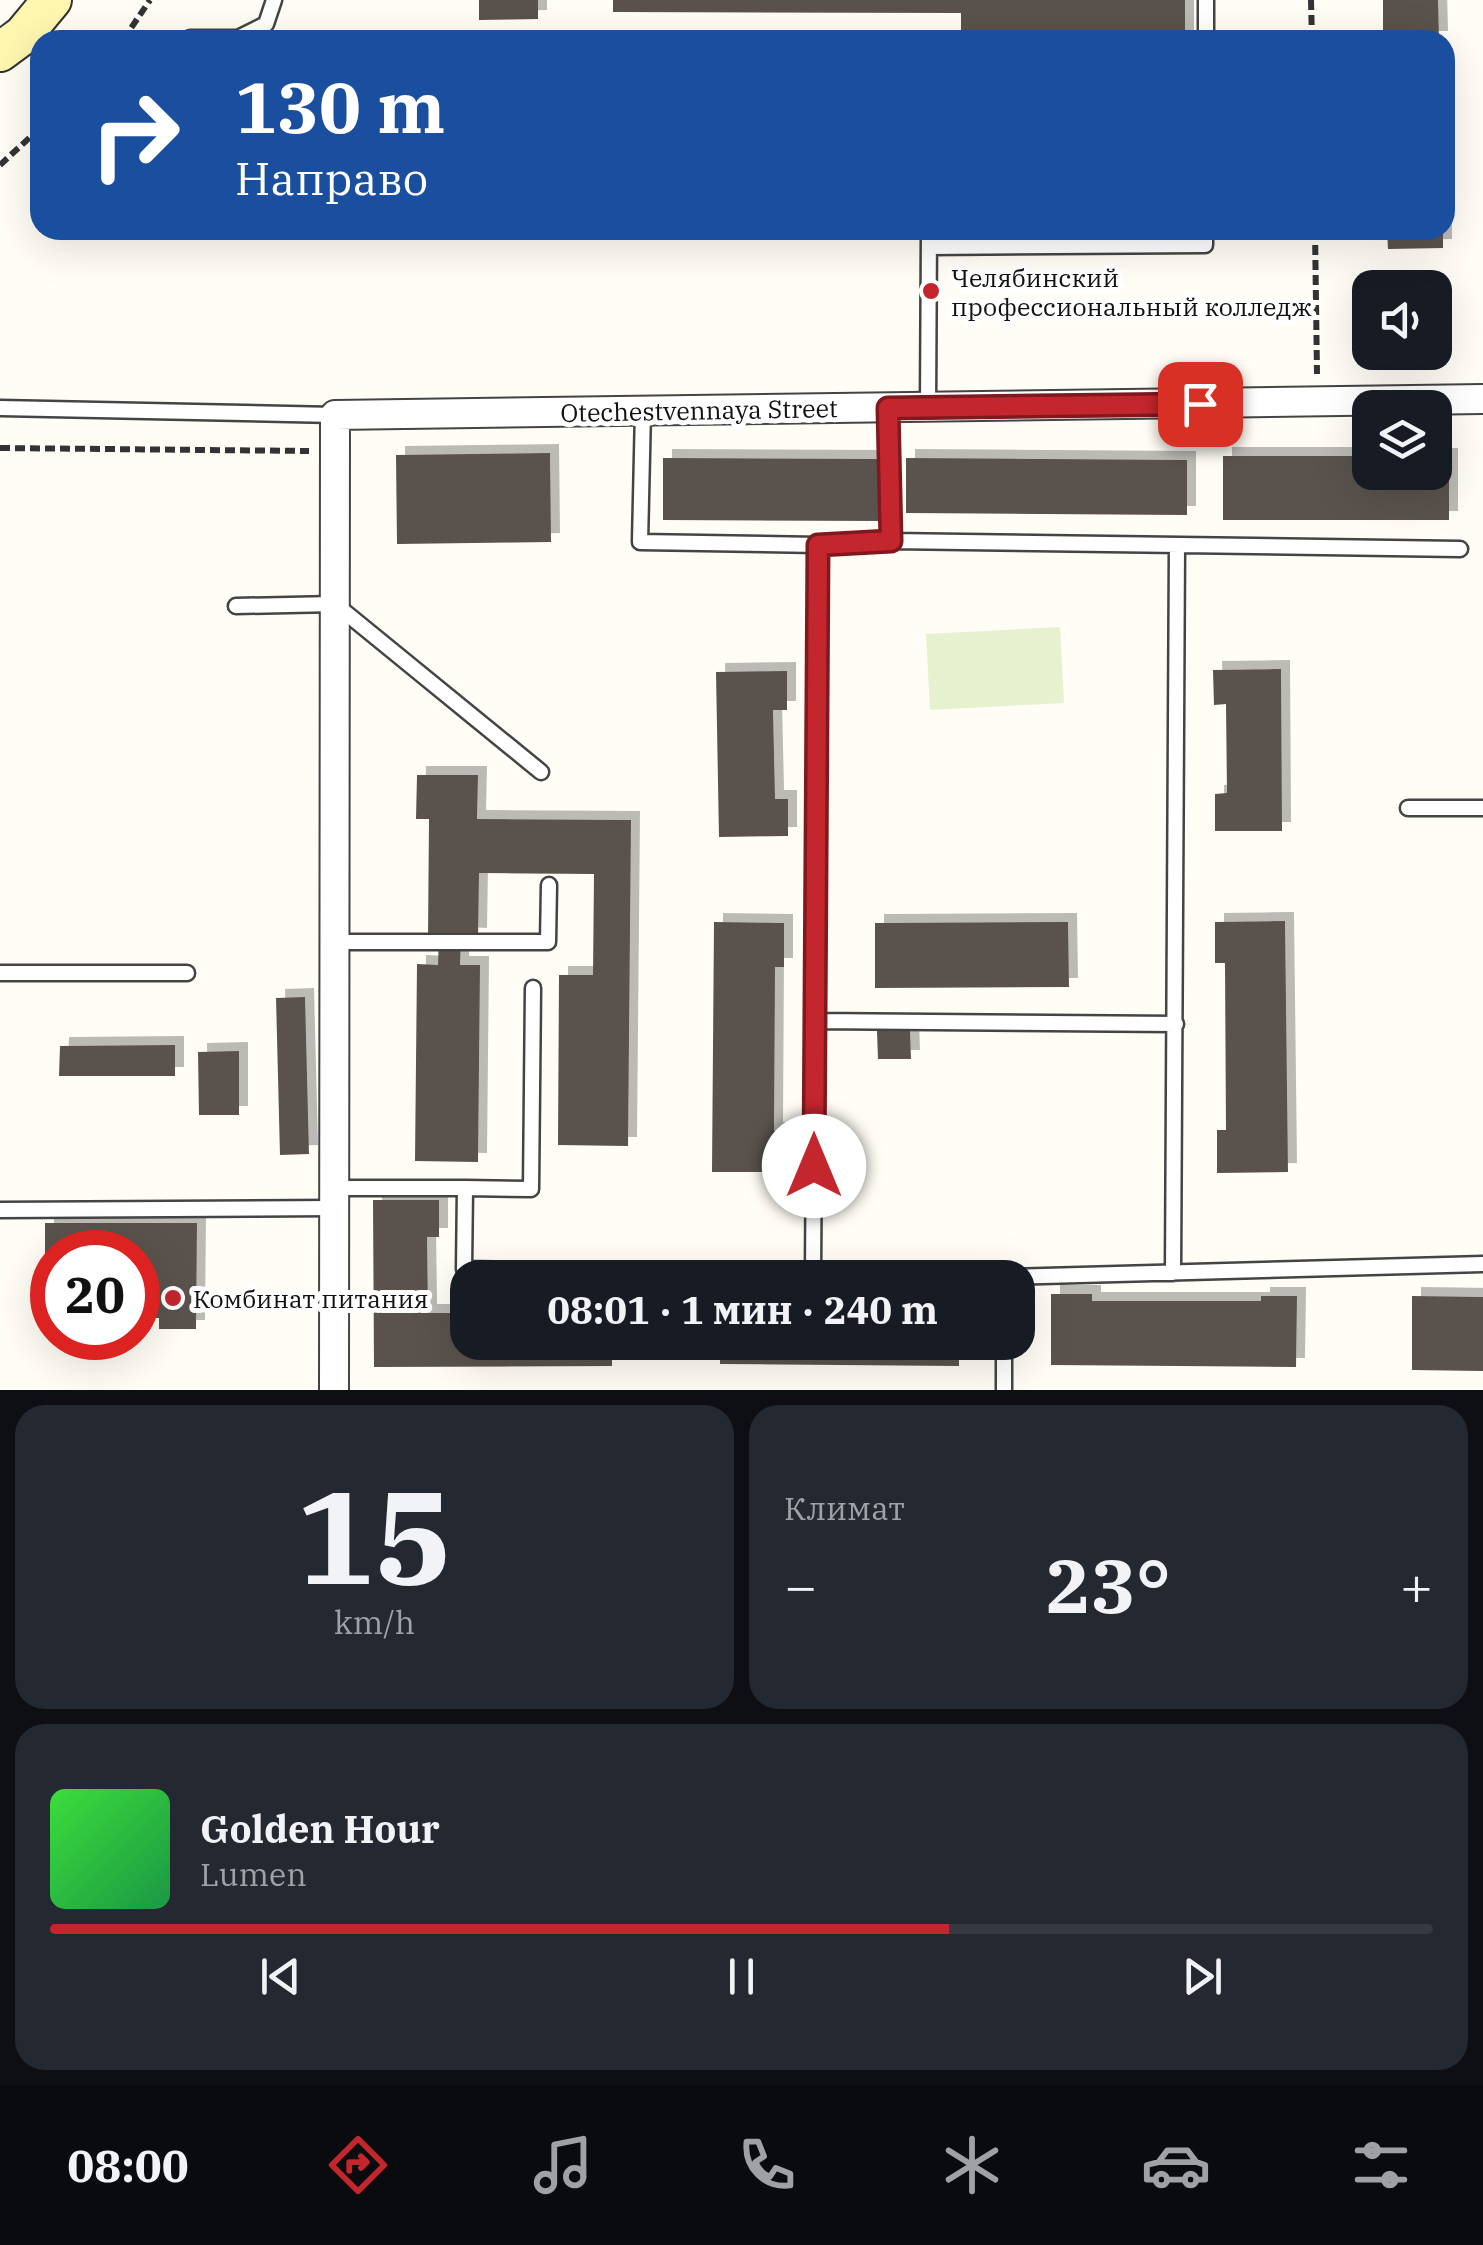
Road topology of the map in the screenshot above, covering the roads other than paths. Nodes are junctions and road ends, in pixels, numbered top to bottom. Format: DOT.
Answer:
graph roads {
  1 [pos="52,0"];
  2 [pos="274,0"];
  3 [pos="1206,0"];
  4 [pos="254,30"];
  5 [pos="1206,30"];
  6 [pos="0,52"];
  7 [pos="929,240"];
  8 [pos="1205,240"];
  9 [pos="929,247"];
  10 [pos="1483,399"];
  11 [pos="928,407"];
  12 [pos="0,408"];
  13 [pos="888,408"];
  14 [pos="643,411"];
  15 [pos="335,415"];
  16 [pos="891,541"];
  17 [pos="818,545"];
  18 [pos="1177,545"];
  19 [pos="1460,549"];
  20 [pos="335,604"];
  21 [pos="236,606"];
  22 [pos="541,772"];
  23 [pos="1408,808"];
  24 [pos="1483,808"];
  25 [pos="549,885"];
  26 [pos="335,942"];
  27 [pos="0,973"];
  28 [pos="187,973"];
  29 [pos="533,988"];
  30 [pos="815,1020"];
  31 [pos="1176,1024"];
  32 [pos="465,1188"];
  33 [pos="334,1198"];
  34 [pos="0,1210"];
  35 [pos="464,1260"];
  36 [pos="813,1260"];
  37 [pos="1483,1264"];
  38 [pos="1173,1273"];
  39 [pos="1035,1276"];
  40 [pos="1004,1360"];
  41 [pos="334,1390"];
  42 [pos="1004,1390"];
  1 -- 6 [label="main road"];
  2 -- 4 [label="lane"];
  3 -- 5 [label="lane"];
  7 -- 9 [label="lane"];
  8 -- 9 [label="lane"];
  9 -- 11 [label="lane"];
  10 -- 11 [label="street, Otechestvennaya Street"];
  11 -- 13 [label="street, Otechestvennaya Street"];
  12 -- 15 [label="lane"];
  13 -- 14 [label="street, Otechestvennaya Street"];
  13 -- 16 [label="lane"];
  14 -- 15 [label="street, Otechestvennaya Street"];
  14 -- 17 [label="lane"];
  15 -- 20 [label="street"];
  16 -- 17 [label="lane"];
  16 -- 18 [label="lane"];
  17 -- 30 [label="lane"];
  18 -- 19 [label="lane"];
  18 -- 31 [label="lane"];
  20 -- 21 [label="lane"];
  20 -- 22 [label="lane"];
  20 -- 26 [label="street"];
  23 -- 24 [label="lane"];
  25 -- 26 [label="lane"];
  26 -- 33 [label="street"];
  27 -- 28 [label="lane"];
  29 -- 32 [label="lane"];
  30 -- 31 [label="lane"];
  30 -- 36 [label="lane"];
  31 -- 38 [label="lane"];
  32 -- 33 [label="lane"];
  32 -- 35 [label="lane"];
  33 -- 34 [label="lane"];
  33 -- 41 [label="street"];
  37 -- 38 [label="lane"];
  38 -- 39 [label="lane"];
  40 -- 42 [label="lane"];
}
